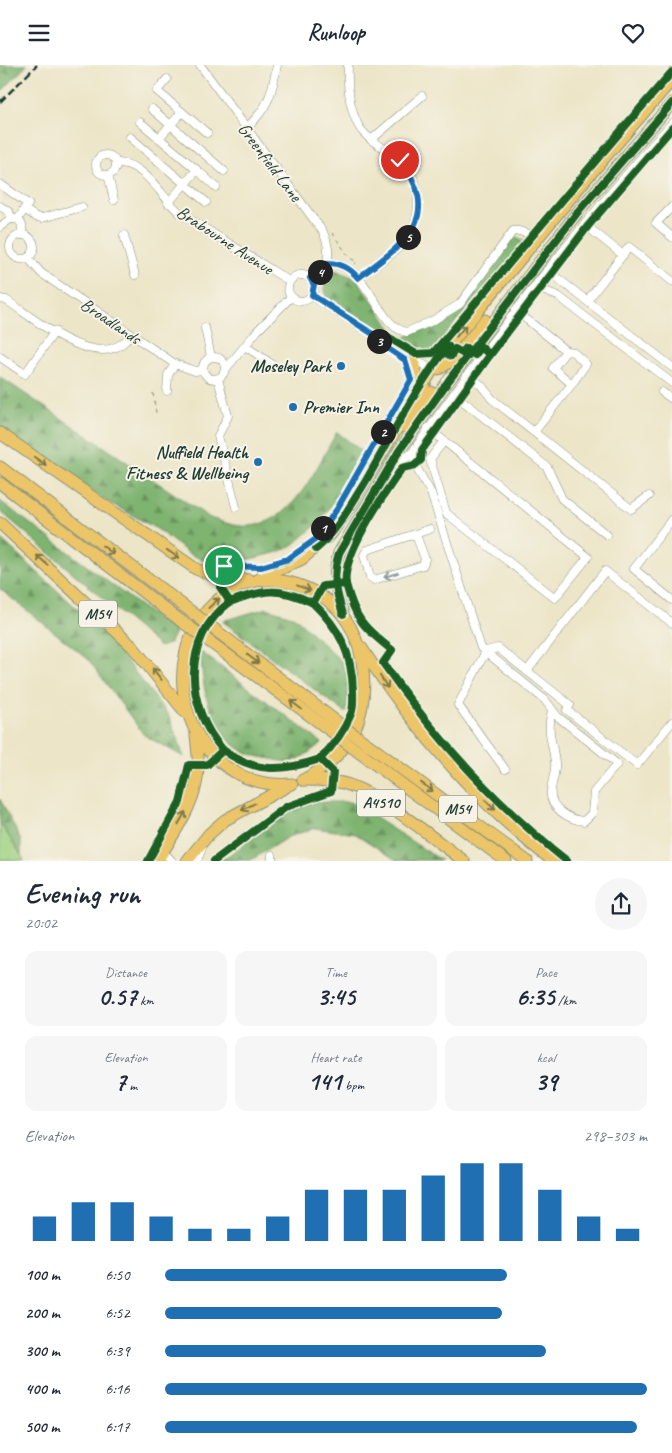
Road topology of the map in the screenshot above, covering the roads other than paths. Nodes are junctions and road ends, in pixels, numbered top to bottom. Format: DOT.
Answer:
graph roads {
  1 [pos="200,65"];
  2 [pos="277,65"];
  3 [pos="348,65"];
  4 [pos="167,79"];
  5 [pos="672,80"];
  6 [pos="668,87"];
  7 [pos="422,96"];
  8 [pos="672,103"];
  9 [pos="152,109"];
  10 [pos="182,111"];
  11 [pos="140,122"];
  12 [pos="672,123"];
  13 [pos="170,125"];
  14 [pos="245,129"];
  15 [pos="207,133"];
  16 [pos="130,137"];
  17 [pos="159,138"];
  18 [pos="371,140"];
  19 [pos="116,163"];
  20 [pos="196,170"];
  21 [pos="224,171"];
  22 [pos="108,175"];
  23 [pos="0,184"];
  24 [pos="185,184"];
  25 [pos="216,187"];
  26 [pos="114,200"];
  27 [pos="206,202"];
  28 [pos="168,203"];
  29 [pos="0,206"];
  30 [pos="82,207"];
  31 [pos="672,207"];
  32 [pos="24,209"];
  33 [pos="15,219"];
  34 [pos="584,224"];
  35 [pos="0,227"];
  36 [pos="22,235"];
  37 [pos="124,235"];
  38 [pos="539,237"];
  39 [pos="672,237"];
  40 [pos="9,245"];
  41 [pos="0,246"];
  42 [pos="623,255"];
  43 [pos="28,258"];
  44 [pos="327,263"];
  45 [pos="547,270"];
  46 [pos="135,275"];
  47 [pos="310,278"];
  48 [pos="358,278"];
  49 [pos="289,281"];
  50 [pos="672,281"];
  51 [pos="534,287"];
  52 [pos="312,295"];
  53 [pos="291,297"];
  54 [pos="0,299"];
  55 [pos="587,301"];
  56 [pos="512,306"];
  57 [pos="205,327"];
  58 [pos="55,331"];
  59 [pos="131,334"];
  60 [pos="246,346"];
  61 [pos="566,351"];
  62 [pos="0,357"];
  63 [pos="211,357"];
  64 [pos="219,358"];
  65 [pos="235,358"];
  66 [pos="413,358"];
  67 [pos="175,365"];
  68 [pos="273,365"];
  69 [pos="672,367"];
  70 [pos="202,370"];
  71 [pos="225,370"];
  72 [pos="432,370"];
  73 [pos="468,375"];
  74 [pos="218,379"];
  75 [pos="449,380"];
  76 [pos="672,383"];
  77 [pos="572,384"];
  78 [pos="457,390"];
  79 [pos="167,391"];
  80 [pos="662,392"];
  81 [pos="672,399"];
  82 [pos="428,428"];
  83 [pos="534,432"];
  84 [pos="0,433"];
  85 [pos="444,441"];
  86 [pos="385,449"];
  87 [pos="412,453"];
  88 [pos="0,467"];
  89 [pos="386,473"];
  90 [pos="0,483"];
  91 [pos="649,496"];
  92 [pos="236,507"];
  93 [pos="672,519"];
  94 [pos="0,523"];
  95 [pos="430,529"];
  96 [pos="416,535"];
  97 [pos="607,535"];
  98 [pos="255,580"];
  99 [pos="672,600"];
  100 [pos="342,613"];
  101 [pos="672,623"];
  102 [pos="357,641"];
  103 [pos="486,651"];
  104 [pos="527,671"];
  105 [pos="552,710"];
  106 [pos="186,713"];
  107 [pos="672,722"];
  108 [pos="338,730"];
  109 [pos="196,734"];
  110 [pos="363,748"];
  111 [pos="505,769"];
  112 [pos="303,780"];
  113 [pos="292,784"];
  114 [pos="205,839"];
  115 [pos="160,856"];
  116 [pos="172,861"];
  117 [pos="187,861"];
  118 [pos="198,861"];
  119 [pos="464,861"];
  120 [pos="506,861"];
  121 [pos="527,861"];
  122 [pos="553,861"];
  1 -- 14 [label="street, Greenfield Lane"];
  2 -- 14 [label="street"];
  3 -- 18 [label="street"];
  4 -- 10 [label="street"];
  5 -- 6 [label="highway"];
  6 -- 38 [label="highway"];
  7 -- 18 [label="street"];
  8 -- 56 [label="highway"];
  9 -- 13 [label="street"];
  10 -- 13 [label="street"];
  10 -- 15 [label="street"];
  11 -- 17 [label="street"];
  12 -- 34 [label="street"];
  13 -- 17 [label="street"];
  13 -- 21 [label="street"];
  14 -- 44 [label="street, Greenfield Lane"];
  16 -- 24 [label="street"];
  17 -- 20 [label="street"];
  18 -- 48 [label="street"];
  19 -- 22 [label="street"];
  19 -- 22 [label="street"];
  19 -- 28 [label="street, Brabourne Avenue"];
  20 -- 24 [label="street"];
  20 -- 25 [label="street"];
  22 -- 26 [label="street"];
  23 -- 32 [label="street"];
  24 -- 27 [label="street"];
  24 -- 28 [label="street"];
  28 -- 49 [label="street, Brabourne Avenue"];
  29 -- 33 [label="street"];
  30 -- 32 [label="street"];
  31 -- 39 [label="street"];
  32 -- 33 [label="street"];
  33 -- 35 [label="street"];
  33 -- 36 [label="street"];
  34 -- 42 [label="street"];
  34 -- 45 [label="street"];
  36 -- 40 [label="street"];
  36 -- 43 [label="street"];
  37 -- 46 [label="street"];
  38 -- 48 [label="street"];
  72 -- 38 [label="highway, one-way"];
  40 -- 41 [label="street"];
  40 -- 43 [label="street"];
  42 -- 50 [label="street"];
  42 -- 55 [label="street"];
  43 -- 59 [label="street, Broadlands"];
  44 -- 47 [label="street"];
  44 -- 48 [label="street"];
  45 -- 51 [label="street"];
  45 -- 55 [label="street"];
  47 -- 49 [label="street"];
  47 -- 52 [label="street"];
  49 -- 53 [label="street"];
  51 -- 56 [label="street"];
  51 -- 76 [label="street"];
  52 -- 53 [label="street"];
  52 -- 66 [label="street"];
  53 -- 60 [label="street"];
  54 -- 58 [label="street"];
  55 -- 69 [label="street"];
  56 -- 61 [label="street"];
  56 -- 72 [label="highway"];
  56 -- 73 [label="street"];
  56 -- 75 [label="highway"];
  57 -- 63 [label="street"];
  58 -- 59 [label="street"];
  58 -- 62 [label="street"];
  59 -- 67 [label="street, Broadlands"];
  60 -- 65 [label="street"];
  60 -- 68 [label="street"];
  61 -- 77 [label="street"];
  61 -- 77 [label="street"];
  63 -- 64 [label="street"];
  63 -- 70 [label="street"];
  64 -- 65 [label="street"];
  64 -- 71 [label="street"];
  65 -- 71 [label="street"];
  66 -- 72 [label="street"];
  66 -- 86 [label="highway"];
  67 -- 70 [label="street, Broadlands"];
  67 -- 79 [label="street"];
  70 -- 74 [label="street"];
  71 -- 74 [label="street"];
  72 -- 75 [label="highway"];
  72 -- 86 [label="highway"];
  73 -- 78 [label="street"];
  73 -- 83 [label="street"];
  74 -- 92 [label="street"];
  75 -- 78 [label="highway"];
  75 -- 86 [label="highway"];
  75 -- 89 [label="highway"];
  77 -- 83 [label="street"];
  78 -- 82 [label="street"];
  78 -- 97 [label="street"];
  80 -- 81 [label="street"];
  82 -- 85 [label="street"];
  82 -- 87 [label="street"];
  83 -- 91 [label="street"];
  84 -- 98 [label="highway, one-way"];
  85 -- 85 [label="street"];
  86 -- 98 [label="highway"];
  87 -- 89 [label="street"];
  87 -- 103 [label="street"];
  88 -- 108 [label="highway, M54, one-way, bridge"];
  89 -- 100 [label="highway"];
  108 -- 90 [label="highway, M54, one-way, bridge"];
  93 -- 99 [label="street"];
  106 -- 94 [label="highway, M54, one-way"];
  95 -- 96 [label="street"];
  96 -- 96 [label="street, one-way"];
  98 -- 100 [label="highway, one-way"];
  106 -- 98 [label="highway, one-way"];
  100 -- 102 [label="highway"];
  101 -- 104 [label="street"];
  102 -- 112 [label="highway"];
  102 -- 122 [label="highway, one-way"];
  103 -- 104 [label="street"];
  103 -- 105 [label="street"];
  103 -- 111 [label="street"];
  104 -- 107 [label="street"];
  105 -- 105 [label="street"];
  106 -- 109 [label="highway"];
  108 -- 110 [label="highway, M54, bridge"];
  109 -- 113 [label="highway"];
  115 -- 109 [label="highway, one-way"];
  110 -- 120 [label="highway, M54"];
  110 -- 121 [label="highway, M54, one-way"];
  112 -- 113 [label="highway"];
  112 -- 119 [label="highway, A4510"];
  113 -- 114 [label="highway, one-way"];
  114 -- 117 [label="highway"];
  114 -- 118 [label="street"];
  115 -- 116 [label="street"];
}
